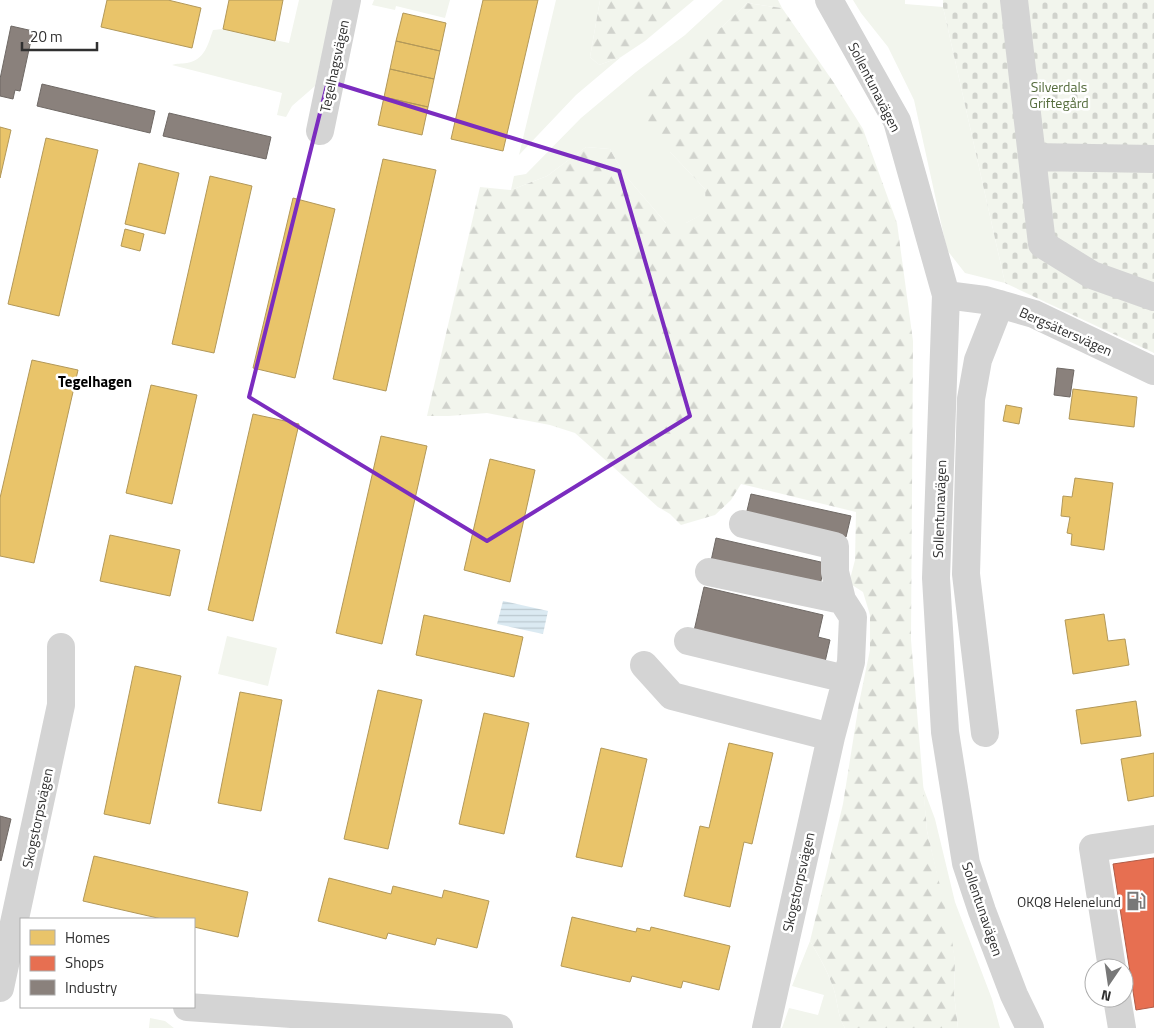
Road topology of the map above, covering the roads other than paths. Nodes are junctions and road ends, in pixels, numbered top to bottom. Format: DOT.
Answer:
graph roads {
  1 [pos="348,0"];
  2 [pos="829,0"];
  3 [pos="1014,0"];
  4 [pos="320,131"];
  5 [pos="1032,157"];
  6 [pos="1154,158"];
  7 [pos="946,295"];
  8 [pos="1154,296"];
  9 [pos="1000,304"];
  10 [pos="1154,372"];
  11 [pos="743,524"];
  12 [pos="709,572"];
  13 [pos="847,609"];
  14 [pos="688,641"];
  15 [pos="61,647"];
  16 [pos="644,665"];
  17 [pos="846,679"];
  18 [pos="985,733"];
  19 [pos="831,736"];
  20 [pos="1154,839"];
  21 [pos="1110,958"];
  22 [pos="0,988"];
  23 [pos="0,994"];
  24 [pos="20,996"];
  25 [pos="1119,1008"];
  26 [pos="199,1014"];
  27 [pos="499,1028"];
  28 [pos="766,1028"];
  29 [pos="1030,1028"];
  30 [pos="1122,1028"];
  1 -- 4 [label="street, Tegelhagsvägen"];
  2 -- 7 [label="street, Sollentunavägen"];
  3 -- 5 [label="street"];
  5 -- 6 [label="street"];
  5 -- 8 [label="street"];
  7 -- 9 [label="street, Bergsätersvägen"];
  7 -- 29 [label="street, Sollentunavägen"];
  9 -- 10 [label="street, Bergsätersvägen"];
  9 -- 18 [label="street, Sollentunavägen"];
  11 -- 13 [label="street, Skogstorpsvägen"];
  12 -- 13 [label="street"];
  13 -- 17 [label="street, Skogstorpsvägen"];
  14 -- 17 [label="street"];
  15 -- 22 [label="street, Skogstorpsvägen"];
  16 -- 19 [label="street"];
  17 -- 19 [label="street, Skogstorpsvägen"];
  19 -- 28 [label="street, Skogstorpsvägen"];
  20 -- 21 [label="street"];
  23 -- 24 [label="street"];
  25 -- 30 [label="street"];
  26 -- 27 [label="street"];
}
